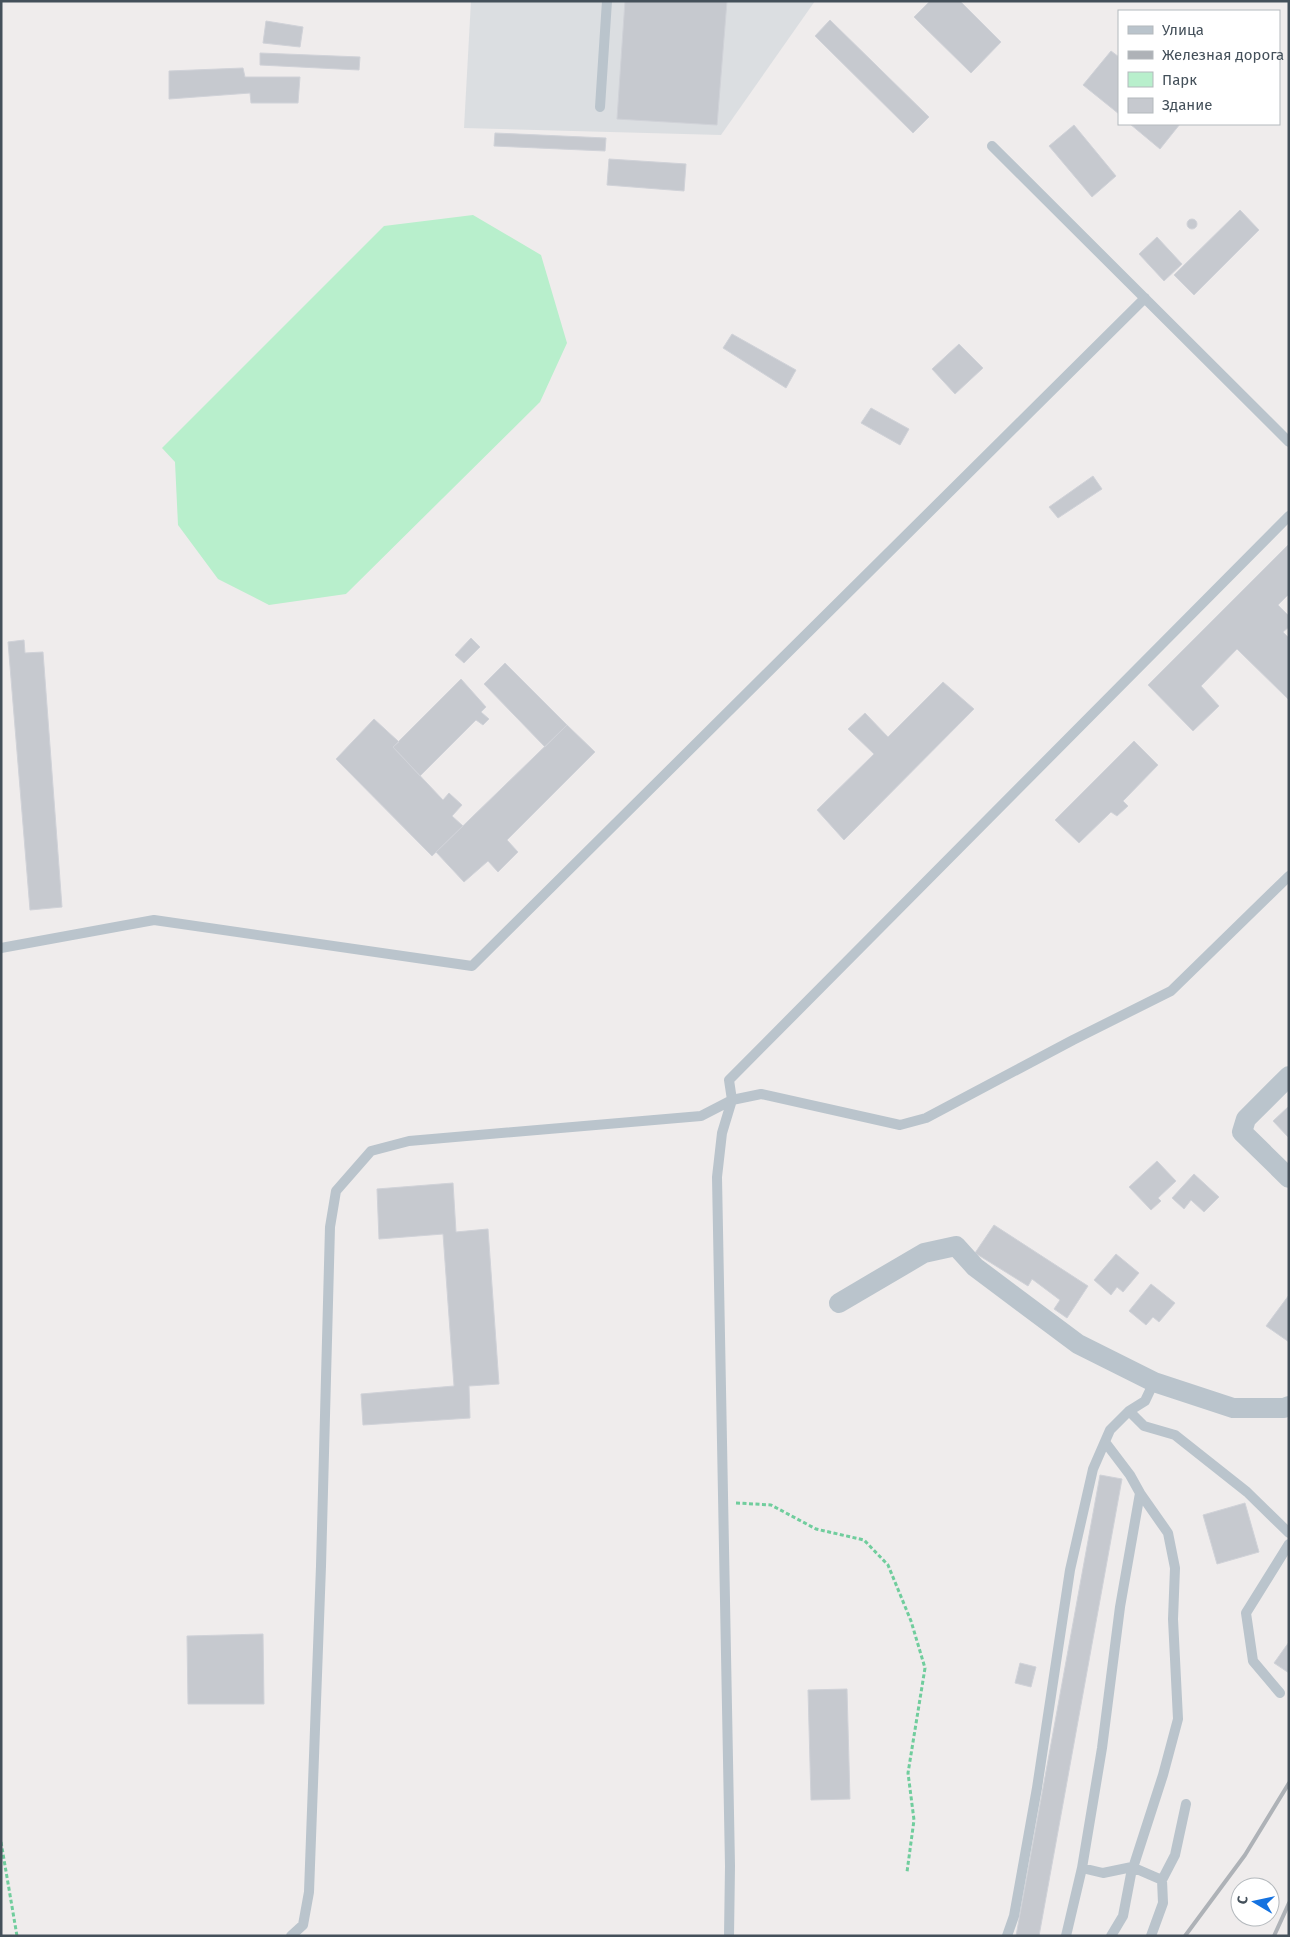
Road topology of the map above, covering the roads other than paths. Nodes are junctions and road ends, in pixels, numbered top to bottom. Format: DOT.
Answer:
graph roads {
  1 [pos="607,1"];
  2 [pos="600,106"];
  3 [pos="992,146"];
  4 [pos="1145,298"];
  5 [pos="1289,442"];
  6 [pos="1289,516"];
  7 [pos="1289,876"];
  8 [pos="1,948"];
  9 [pos="1289,1076"];
  10 [pos="732,1100"];
  11 [pos="1289,1178"];
  12 [pos="839,1303"];
  13 [pos="1154,1382"];
  14 [pos="1289,1406"];
  15 [pos="1129,1411"];
  16 [pos="1105,1442"];
  17 [pos="1140,1494"];
  18 [pos="1289,1533"];
  19 [pos="1289,1544"];
  20 [pos="1280,1692"];
  21 [pos="1186,1804"];
  22 [pos="1132,1867"];
  23 [pos="1082,1868"];
  24 [pos="1162,1880"];
  25 [pos="291,1936"];
  26 [pos="729,1936"];
  27 [pos="1007,1936"];
  28 [pos="1066,1936"];
  29 [pos="1111,1936"];
  30 [pos="1151,1936"];
  1 -- 2 [label="lane"];
  3 -- 4 [label="lane"];
  4 -- 5 [label="lane"];
  4 -- 8 [label="lane"];
  6 -- 10 [label="lane"];
  7 -- 10 [label="lane"];
  9 -- 11 [label="street"];
  10 -- 25 [label="lane"];
  10 -- 26 [label="lane"];
  12 -- 13 [label="street"];
  13 -- 14 [label="street"];
  13 -- 15 [label="lane"];
  15 -- 16 [label="lane"];
  15 -- 18 [label="lane"];
  16 -- 17 [label="lane"];
  16 -- 27 [label="lane"];
  17 -- 22 [label="lane"];
  17 -- 23 [label="lane"];
  19 -- 20 [label="lane"];
  21 -- 24 [label="lane"];
  22 -- 23 [label="lane"];
  22 -- 24 [label="lane"];
  22 -- 29 [label="lane"];
  23 -- 28 [label="lane"];
  24 -- 30 [label="lane"];
}
